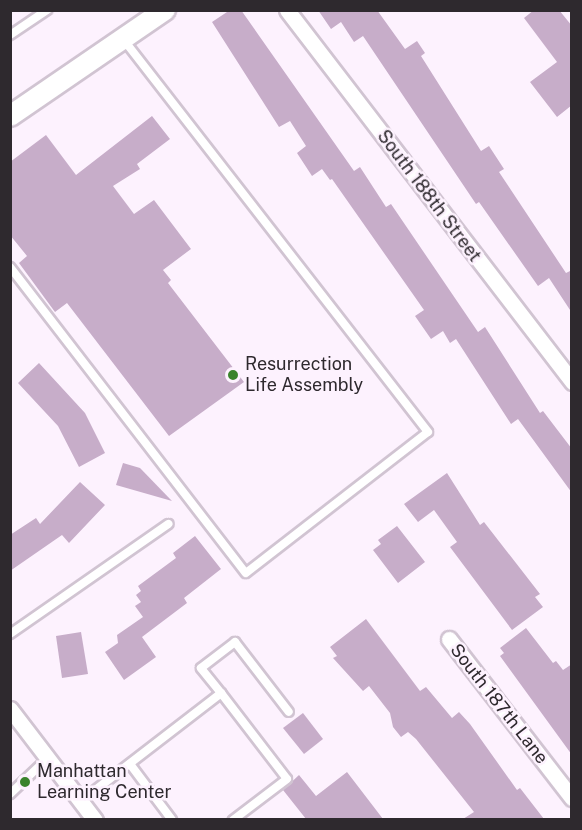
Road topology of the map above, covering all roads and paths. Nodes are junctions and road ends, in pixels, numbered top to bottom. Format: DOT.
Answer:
graph roads {
  1 [pos="47,10"];
  2 [pos="165,10"];
  3 [pos="287,10"];
  4 [pos="10,35"];
  5 [pos="123,39"];
  6 [pos="10,116"];
  7 [pos="10,267"];
  8 [pos="572,382"];
  9 [pos="168,524"];
  10 [pos="10,634"];
  11 [pos="449,639"];
  12 [pos="221,693"];
  13 [pos="10,709"];
  14 [pos="289,712"];
  15 [pos="48,758"];
  16 [pos="130,764"];
  17 [pos="10,794"];
  18 [pos="572,798"];
  19 [pos="81,801"];
  20 [pos="95,819"];
  21 [pos="172,819"];
  22 [pos="233,819"];
  1 -- 4 [label="lane"];
  2 -- 5 [label="street"];
  3 -- 8 [label="street, South 188th Street"];
  5 -- 6 [label="street"];
  5 -- 7 [label="lane"];
  9 -- 10 [label="lane"];
  11 -- 18 [label="street, South 187th Lane"];
  12 -- 14 [label="lane"];
  12 -- 16 [label="lane"];
  12 -- 22 [label="lane"];
  13 -- 15 [label="street"];
  15 -- 17 [label="lane"];
  15 -- 19 [label="street"];
  16 -- 19 [label="lane"];
  16 -- 21 [label="lane"];
  19 -- 20 [label="street"];
}
